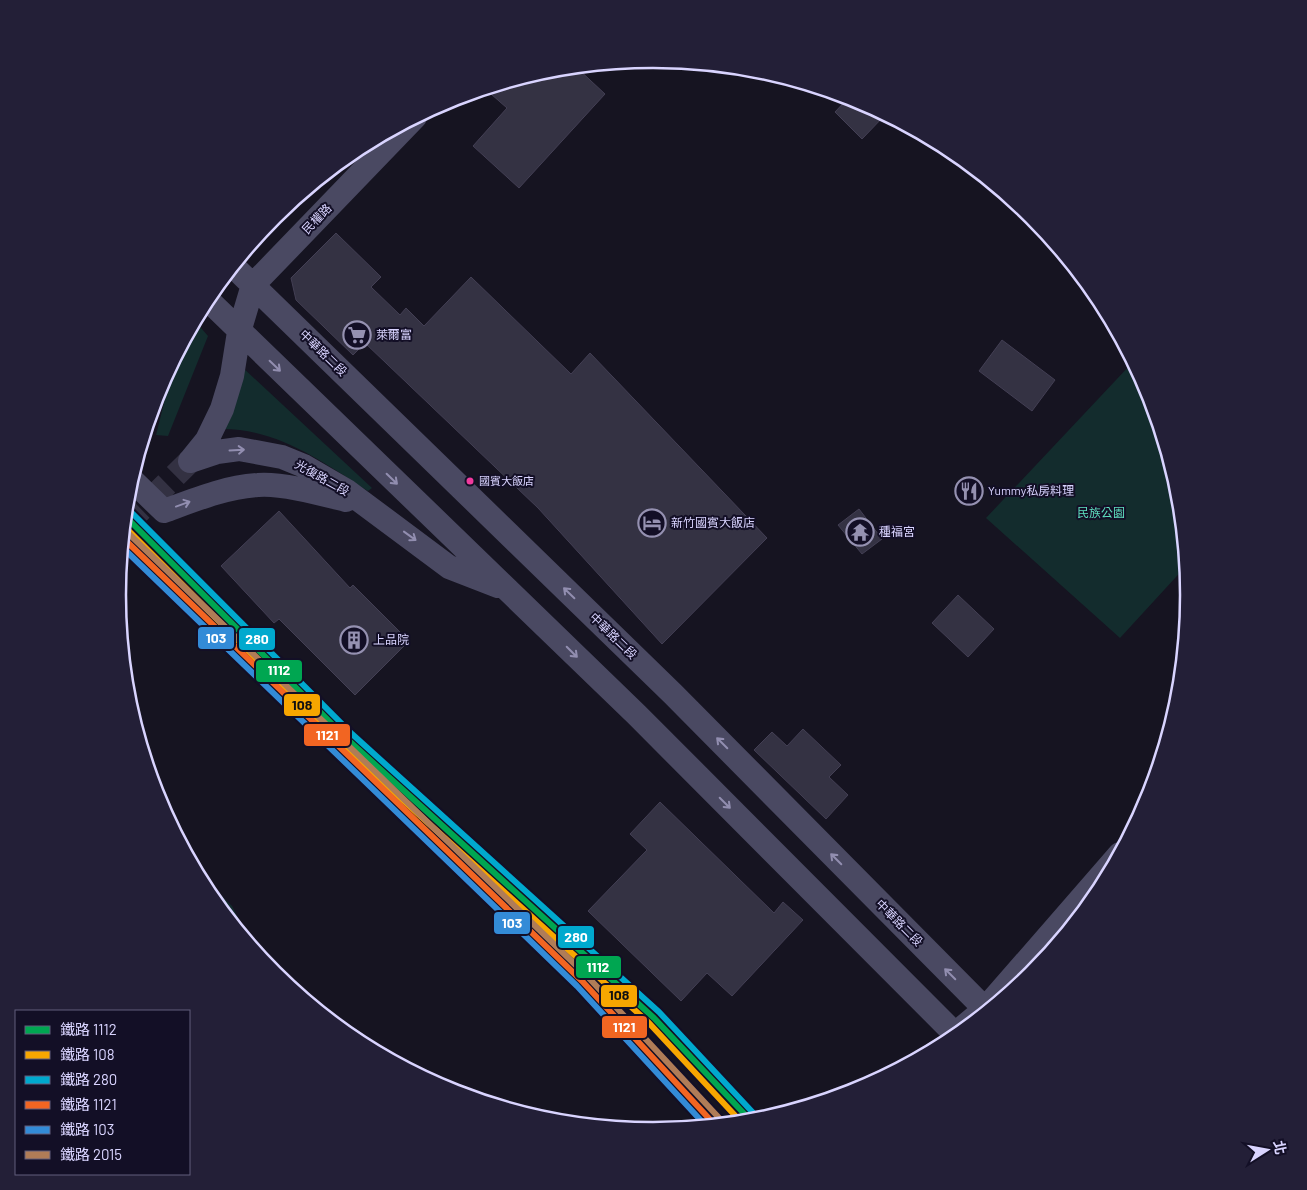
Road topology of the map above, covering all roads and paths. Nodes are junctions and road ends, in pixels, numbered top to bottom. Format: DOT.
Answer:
graph roads {
  1 [pos="402,132"];
  2 [pos="238,271"];
  3 [pos="253,285"];
  4 [pos="213,306"];
  5 [pos="239,332"];
  6 [pos="138,485"];
  7 [pos="365,505"];
  8 [pos="509,591"];
  9 [pos="1095,883"];
  10 [pos="1004,989"];
  11 [pos="983,1007"];
  12 [pos="952,1031"];
  1 -- 3 [label="street, 民權路"];
  2 -- 3 [label="street, 中華路二段"];
  3 -- 5 [label="street, 民權路"];
  11 -- 3 [label="street, 中華路二段, one-way"];
  4 -- 5 [label="street"];
  5 -- 7 [label="street, 光復路二段, one-way"];
  5 -- 8 [label="street, one-way"];
  6 -- 7 [label="street, one-way"];
  7 -- 8 [label="street, 光復路二段, one-way"];
  8 -- 12 [label="street, one-way"];
  9 -- 10 [label="street"];
}
